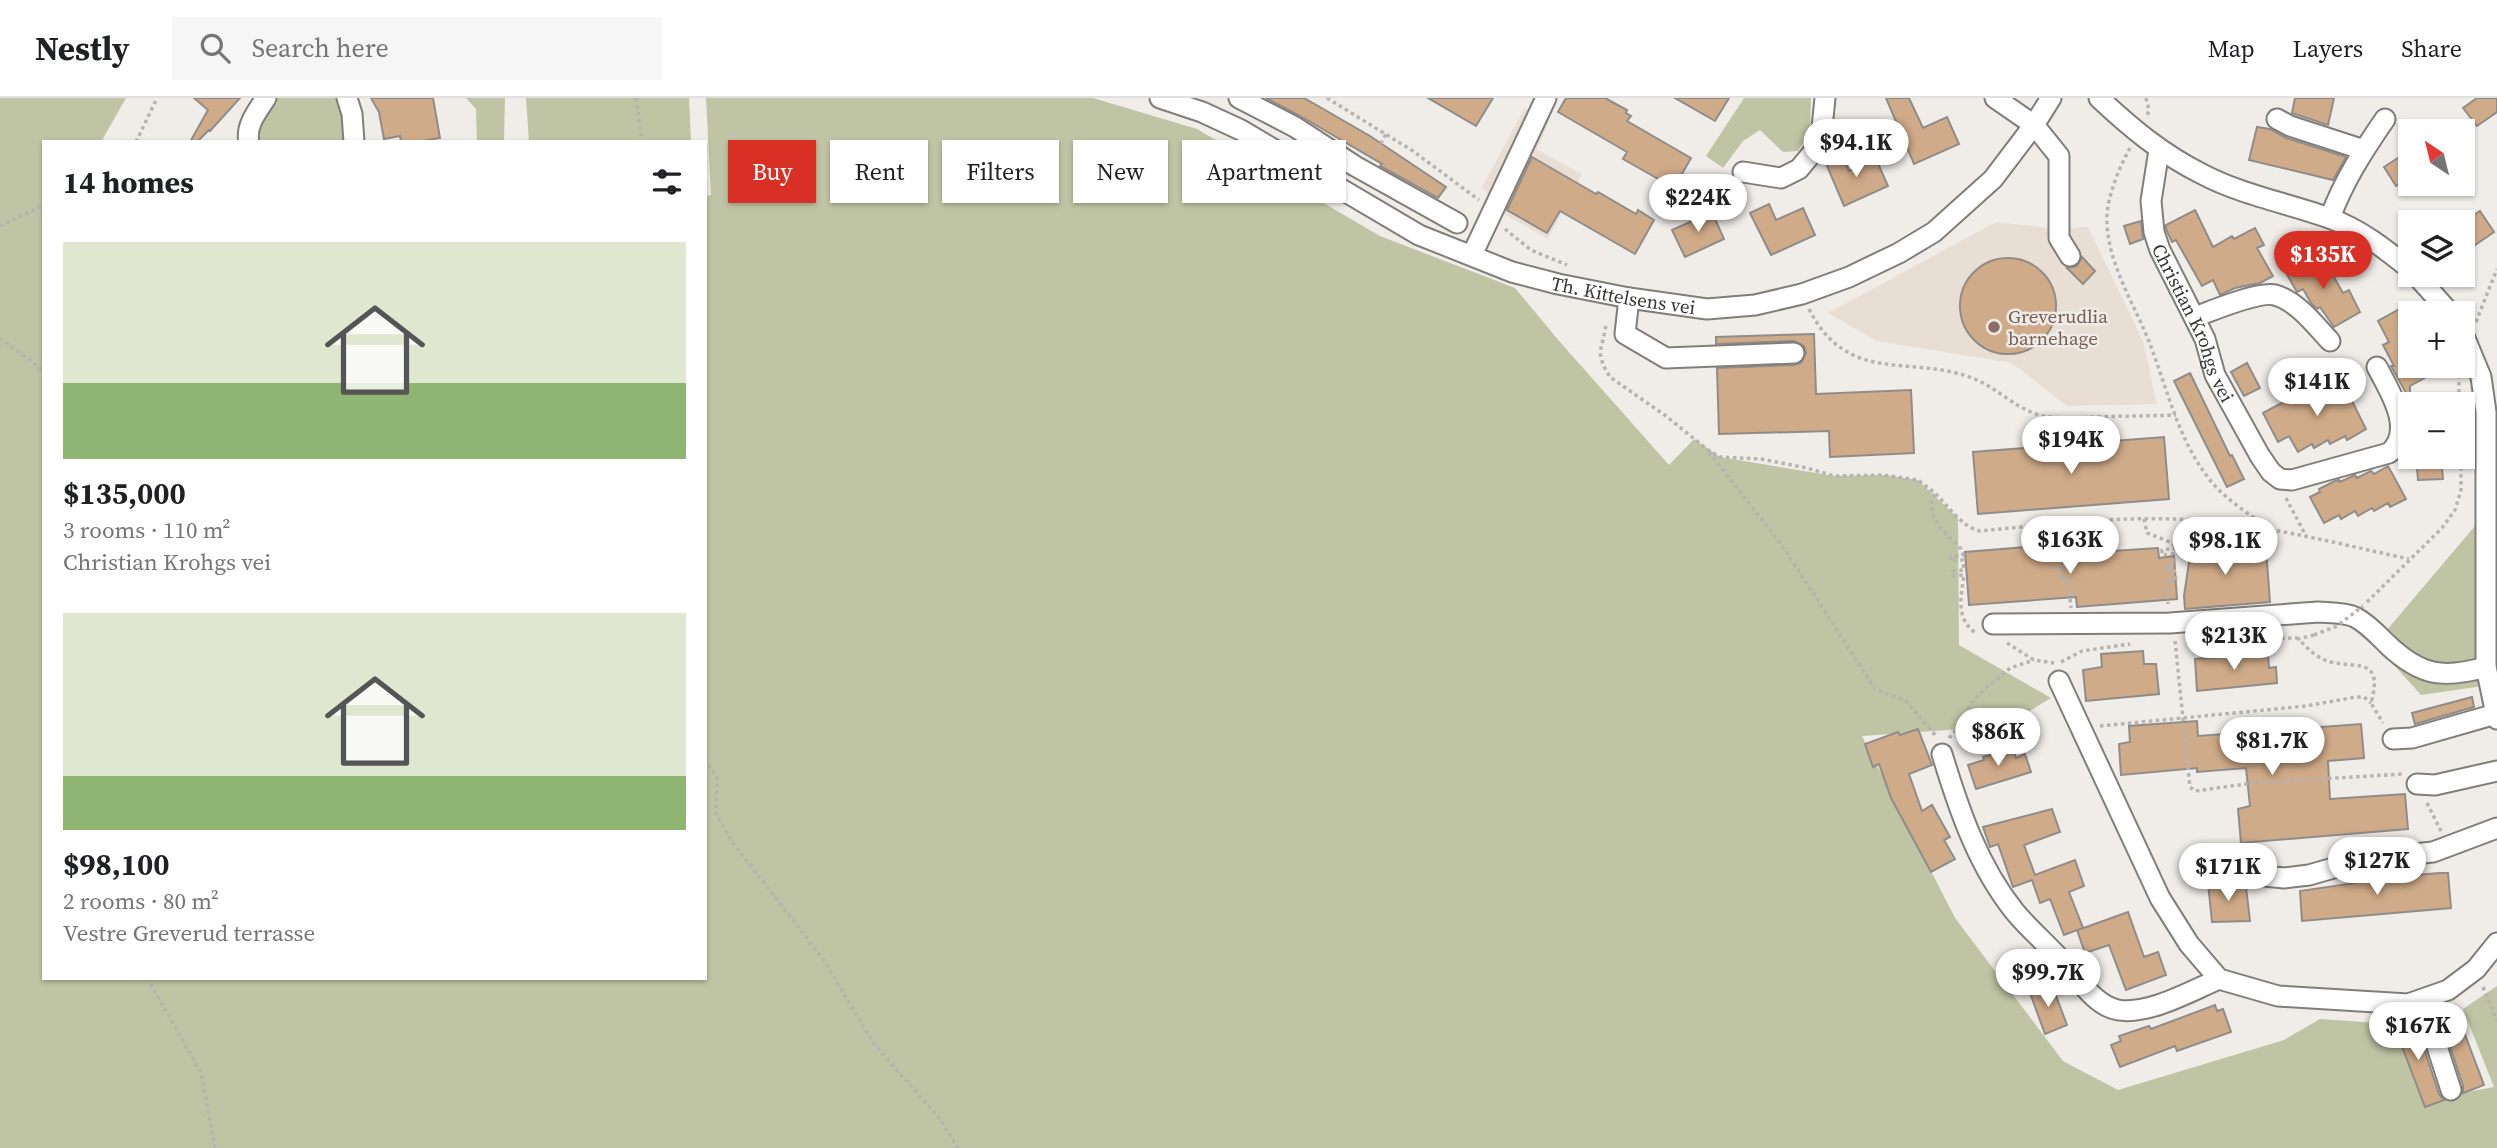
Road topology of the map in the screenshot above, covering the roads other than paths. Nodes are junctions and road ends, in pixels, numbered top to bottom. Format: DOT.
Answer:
graph roads {
  1 [pos="266,98"];
  2 [pos="347,98"];
  3 [pos="1160,98"];
  4 [pos="1238,98"];
  5 [pos="1546,98"];
  6 [pos="1825,98"];
  7 [pos="1996,98"];
  8 [pos="2051,98"];
  9 [pos="2099,98"];
  10 [pos="1205,105"];
  11 [pos="2277,119"];
  12 [pos="2385,119"];
  13 [pos="2034,125"];
  14 [pos="248,140"];
  15 [pos="354,140"];
  16 [pos="1258,140"];
  17 [pos="2159,150"];
  18 [pos="2364,150"];
  19 [pos="1355,166"];
  20 [pos="1743,172"];
  21 [pos="1346,185"];
  22 [pos="1346,193"];
  23 [pos="2330,218"];
  24 [pos="1457,223"];
  25 [pos="1472,255"];
  26 [pos="2070,256"];
  27 [pos="2398,259"];
  28 [pos="2427,287"];
  29 [pos="1622,296"];
  30 [pos="2439,301"];
  31 [pos="2195,317"];
  32 [pos="2330,341"];
  33 [pos="2475,352"];
  34 [pos="1794,353"];
  35 [pos="2378,367"];
  36 [pos="1993,624"];
  37 [pos="2486,667"];
  38 [pos="2059,673"];
  39 [pos="2497,717"];
  40 [pos="2393,739"];
  41 [pos="1942,749"];
  42 [pos="2497,771"];
  43 [pos="2414,778"];
  44 [pos="2497,828"];
  45 [pos="2235,873"];
  46 [pos="2497,943"];
  47 [pos="2219,979"];
  48 [pos="2422,1000"];
  49 [pos="2451,1090"];
  1 -- 14 [label="street"];
  2 -- 15 [label="street"];
  3 -- 10 [label="street, Th. Kittelsens vei"];
  4 -- 19 [label="street"];
  5 -- 25 [label="street"];
  6 -- 20 [label="street"];
  7 -- 13 [label="street"];
  8 -- 13 [label="street, Th. Kittelsens vei"];
  9 -- 17 [label="street"];
  10 -- 16 [label="street, Th. Kittelsens vei"];
  11 -- 18 [label="street"];
  12 -- 18 [label="street"];
  13 -- 26 [label="street"];
  13 -- 29 [label="street, Th. Kittelsens vei"];
  17 -- 23 [label="street"];
  17 -- 31 [label="street, Christian Krohgs vei"];
  18 -- 23 [label="street"];
  19 -- 21 [label="street"];
  19 -- 24 [label="street"];
  22 -- 25 [label="street, Th. Kittelsens vei"];
  23 -- 27 [label="street"];
  25 -- 29 [label="street, Th. Kittelsens vei"];
  28 -- 30 [label="street"];
  29 -- 34 [label="street"];
  31 -- 32 [label="street"];
  31 -- 35 [label="street, Christian Krohgs vei"];
  33 -- 37 [label="street"];
  36 -- 37 [label="street"];
  37 -- 39 [label="street"];
  38 -- 47 [label="street"];
  39 -- 40 [label="street"];
  41 -- 47 [label="street"];
  42 -- 43 [label="street"];
  44 -- 45 [label="street"];
  46 -- 48 [label="street"];
  47 -- 48 [label="street"];
  48 -- 49 [label="street"];
}
